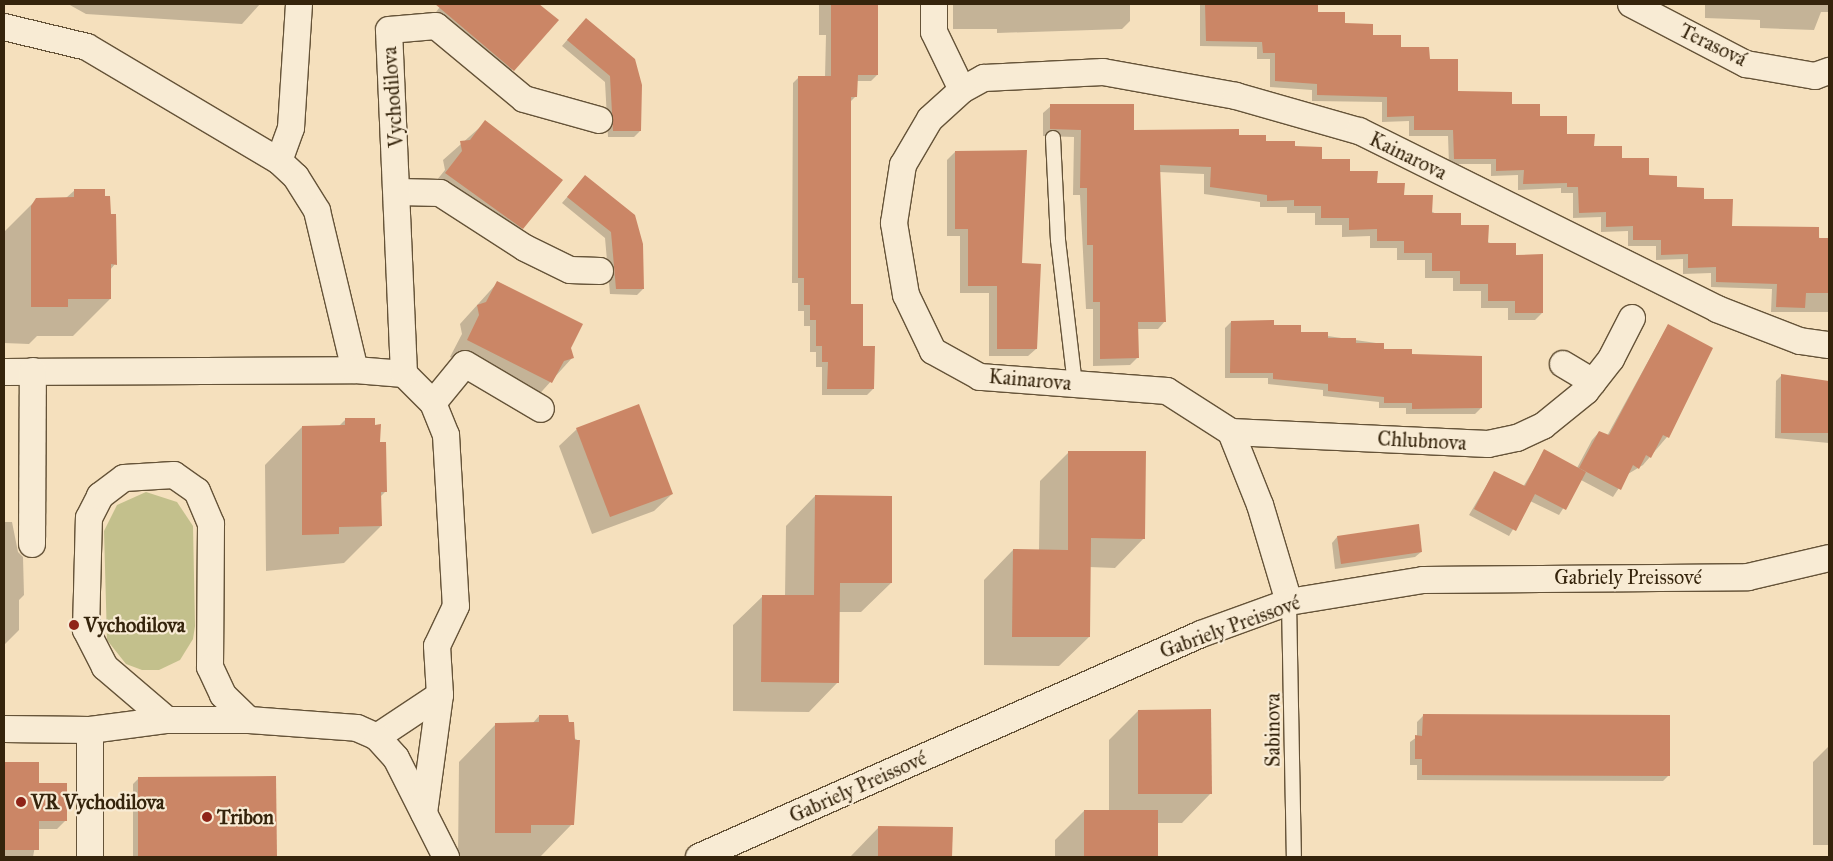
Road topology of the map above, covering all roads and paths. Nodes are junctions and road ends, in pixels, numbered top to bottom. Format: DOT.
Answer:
graph roads {
  1 [pos="299,4"];
  2 [pos="934,4"];
  3 [pos="1631,4"];
  4 [pos="4,27"];
  5 [pos="1829,70"];
  6 [pos="962,90"];
  7 [pos="599,120"];
  8 [pos="1053,138"];
  9 [pos="279,161"];
  10 [pos="399,192"];
  11 [pos="600,271"];
  12 [pos="1632,318"];
  13 [pos="1829,345"];
  14 [pos="1563,364"];
  15 [pos="355,370"];
  16 [pos="34,371"];
  17 [pos="4,372"];
  18 [pos="404,374"];
  19 [pos="1593,382"];
  20 [pos="1075,384"];
  21 [pos="433,403"];
  22 [pos="541,409"];
  23 [pos="1231,432"];
  24 [pos="32,544"];
  25 [pos="1829,558"];
  26 [pos="1289,602"];
  27 [pos="440,695"];
  28 [pos="166,720"];
  29 [pos="249,720"];
  30 [pos="4,728"];
  31 [pos="90,730"];
  32 [pos="377,737"];
  33 [pos="424,813"];
  34 [pos="90,857"];
  35 [pos="446,857"];
  36 [pos="699,857"];
  37 [pos="1294,857"];
  1 -- 9 [label="street"];
  2 -- 6 [label="street"];
  3 -- 5 [label="street, Terasová"];
  4 -- 9 [label="street"];
  6 -- 13 [label="street, Kainarova"];
  6 -- 20 [label="street, Kainarova"];
  7 -- 10 [label="street, Vychodilova"];
  8 -- 20 [label="lane"];
  9 -- 15 [label="street"];
  10 -- 11 [label="street"];
  10 -- 18 [label="street, Vychodilova"];
  12 -- 19 [label="street, Chlubnova"];
  14 -- 19 [label="street"];
  15 -- 16 [label="street"];
  15 -- 18 [label="street"];
  16 -- 17 [label="street"];
  16 -- 24 [label="street"];
  18 -- 21 [label="street"];
  19 -- 23 [label="street, Chlubnova"];
  20 -- 23 [label="street, Kainarova"];
  21 -- 22 [label="street"];
  21 -- 27 [label="street"];
  23 -- 26 [label="street"];
  25 -- 26 [label="street, Gabriely Preissové"];
  26 -- 36 [label="street, Gabriely Preissové"];
  26 -- 37 [label="lane, Sabinova"];
  27 -- 32 [label="street"];
  27 -- 33 [label="street"];
  28 -- 29 [label="street"];
  28 -- 29 [label="street"];
  28 -- 31 [label="street"];
  29 -- 32 [label="street"];
  30 -- 31 [label="street"];
  31 -- 34 [label="street"];
  32 -- 33 [label="street"];
  33 -- 35 [label="street"];
}
